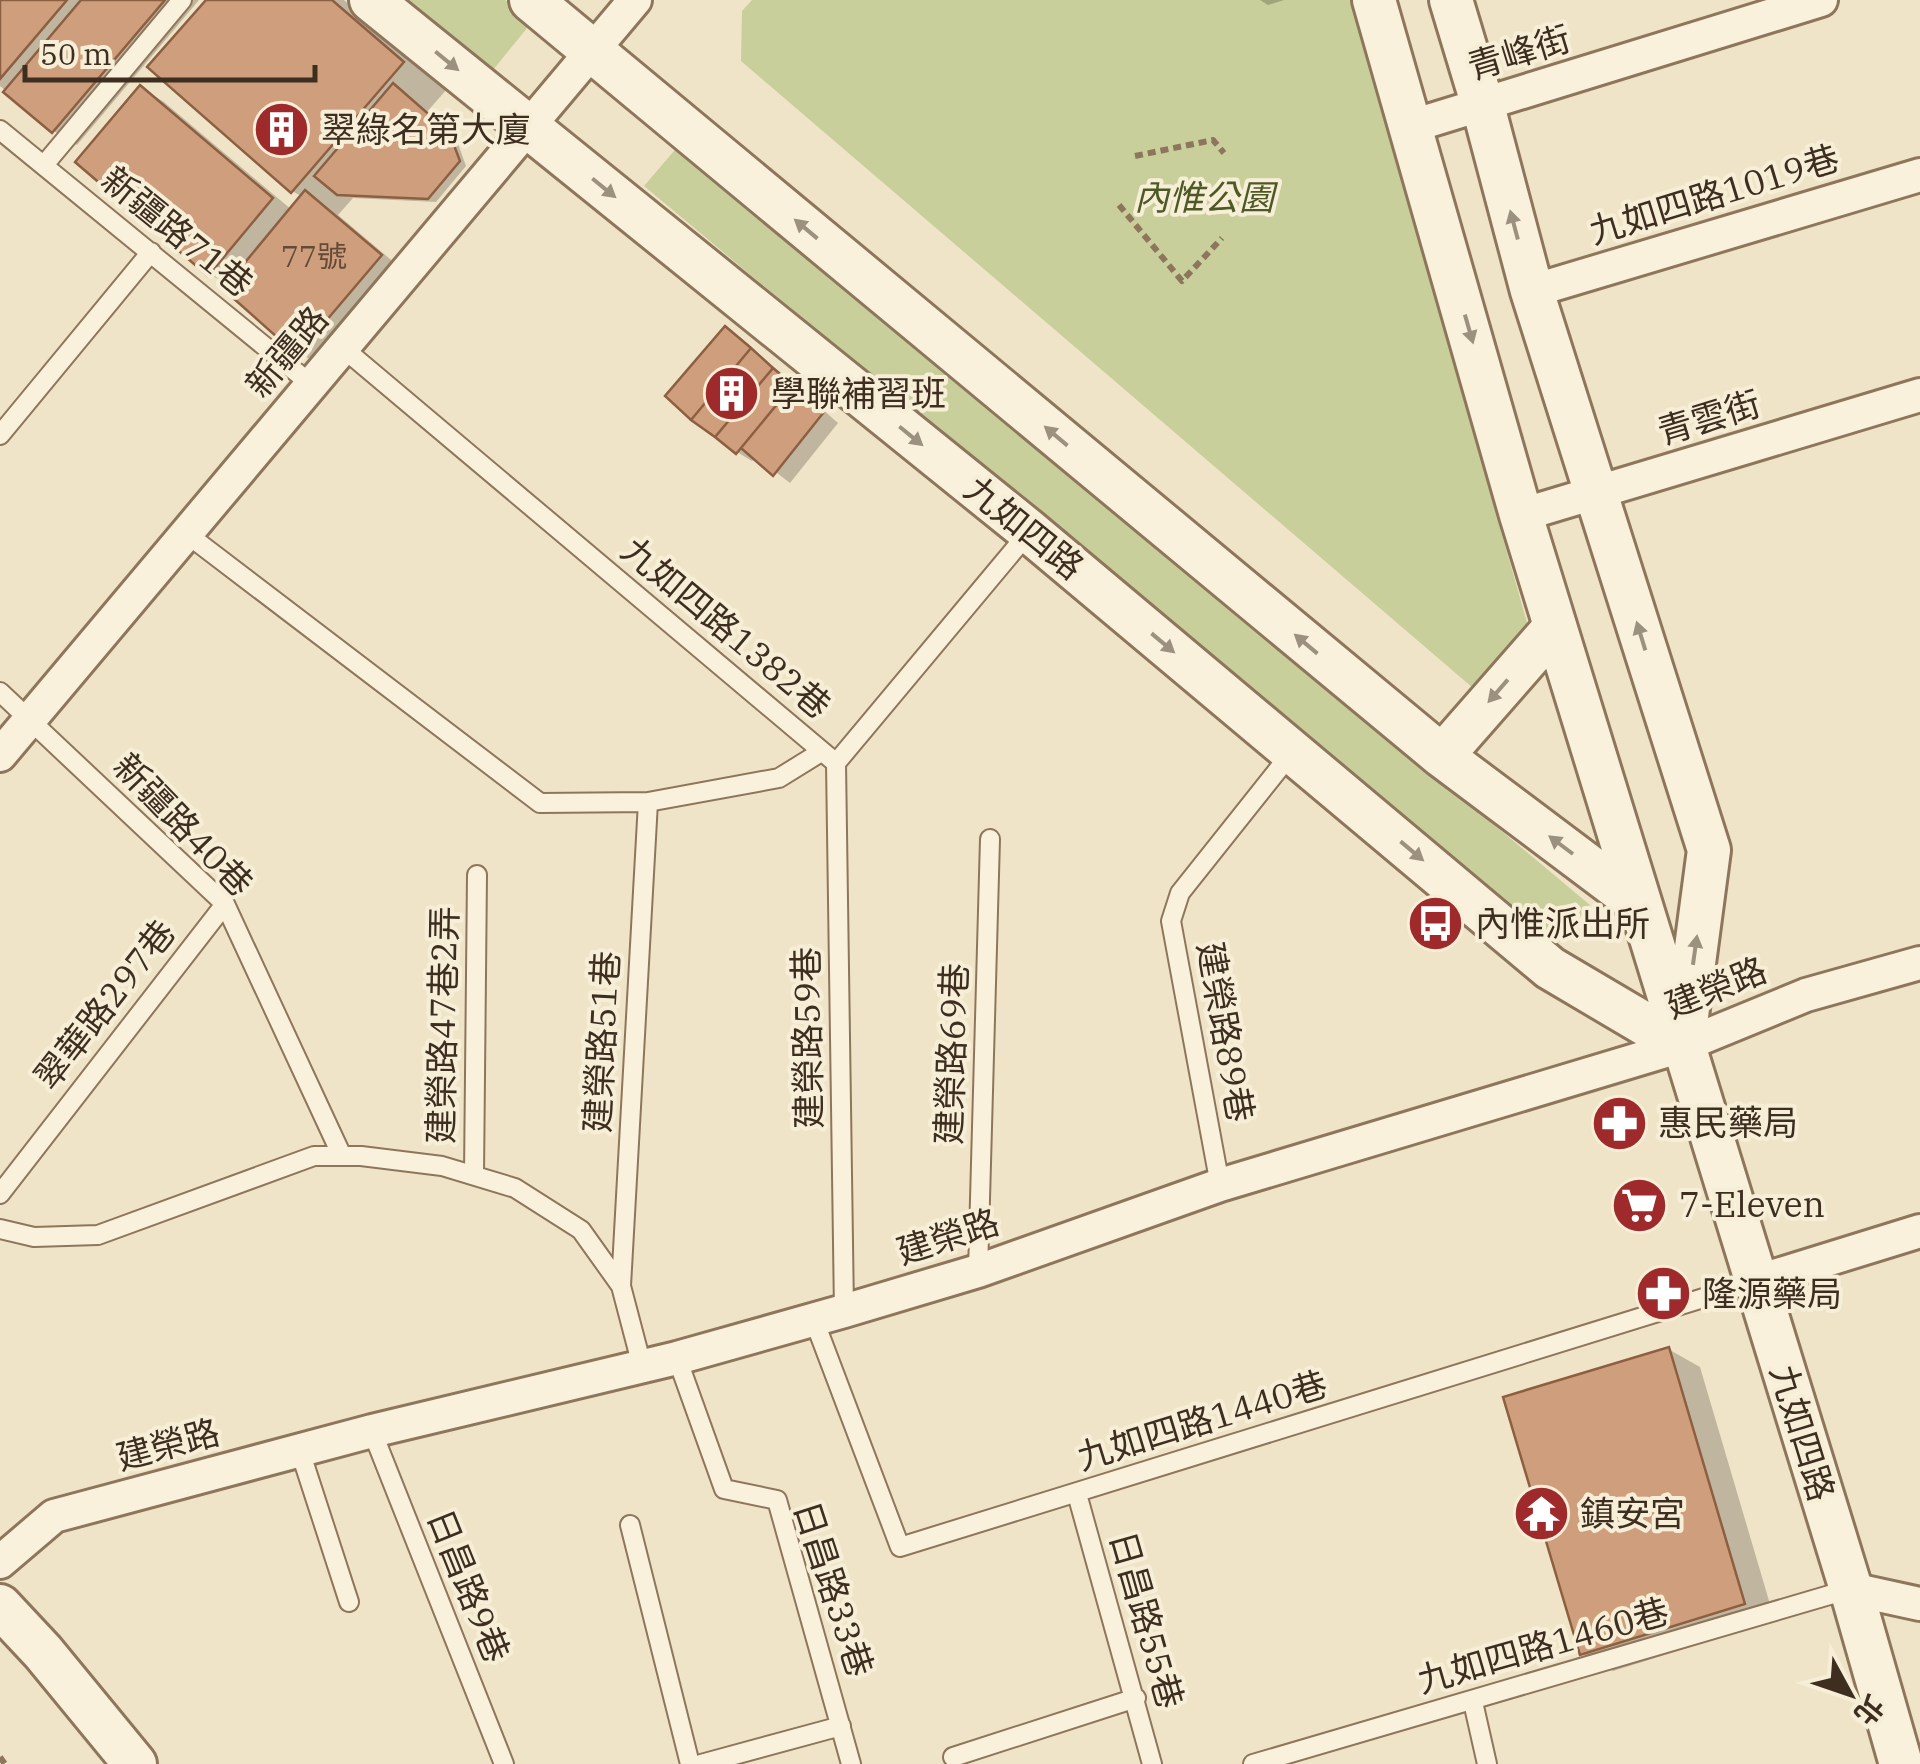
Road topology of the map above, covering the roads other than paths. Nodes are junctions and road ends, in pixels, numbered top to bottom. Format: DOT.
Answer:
graph roads {
  1 [pos="182,0"];
  2 [pos="371,0"];
  3 [pos="531,0"];
  4 [pos="635,0"];
  5 [pos="1374,0"];
  6 [pos="1450,0"];
  7 [pos="1821,0"];
  8 [pos="592,52"];
  9 [pos="1483,106"];
  10 [pos="1412,126"];
  11 [pos="528,127"];
  12 [pos="0,130"];
  13 [pos="44,164"];
  14 [pos="1920,175"];
  15 [pos="151,252"];
  16 [pos="1532,291"];
  17 [pos="343,348"];
  18 [pos="312,385"];
  19 [pos="1920,395"];
  20 [pos="0,434"];
  21 [pos="1597,494"];
  22 [pos="1521,515"];
  23 [pos="1029,531"];
  24 [pos="186,534"];
  25 [pos="1555,627"];
  26 [pos="0,692"];
  27 [pos="30,720"];
  28 [pos="1293,751"];
  29 [pos="0,756"];
  30 [pos="1442,756"];
  31 [pos="829,758"];
  32 [pos="648,802"];
  33 [pos="990,839"];
  34 [pos="477,875"];
  35 [pos="224,904"];
  36 [pos="1639,904"];
  37 [pos="1920,963"];
  38 [pos="1682,1046"];
  39 [pos="342,1156"];
  40 [pos="474,1175"];
  41 [pos="1220,1184"];
  42 [pos="0,1194"];
  43 [pos="0,1228"];
  44 [pos="1920,1231"];
  45 [pos="978,1271"];
  46 [pos="1755,1282"];
  47 [pos="621,1286"];
  48 [pos="829,1315"];
  49 [pos="677,1358"];
  50 [pos="642,1366"];
  51 [pos="372,1432"];
  52 [pos="300,1451"];
  53 [pos="1077,1494"];
  54 [pos="630,1524"];
  55 [pos="0,1562"];
  56 [pos="1851,1588"];
  57 [pos="349,1602"];
  58 [pos="1920,1604"];
  59 [pos="0,1606"];
  60 [pos="1136,1698"];
  61 [pos="1472,1702"];
  62 [pos="841,1726"];
  63 [pos="953,1757"];
  64 [pos="135,1764"];
  65 [pos="504,1764"];
  66 [pos="690,1764"];
  67 [pos="701,1764"];
  68 [pos="851,1764"];
  69 [pos="1152,1764"];
  70 [pos="1252,1764"];
  71 [pos="1487,1764"];
  72 [pos="1901,1764"];
  1 -- 13 [label="lane"];
  2 -- 11 [label="street, 九如四路, one-way"];
  3 -- 8 [label="street"];
  4 -- 8 [label="street, 新疆路"];
  5 -- 10 [label="street, 九如四路"];
  6 -- 9 [label="street, 九如四路"];
  7 -- 9 [label="street, 青峰街"];
  8 -- 11 [label="street, 新疆路"];
  30 -- 8 [label="street, one-way"];
  9 -- 10 [label="street, 青峰街"];
  16 -- 9 [label="street, 九如四路, one-way"];
  10 -- 22 [label="street, 九如四路, one-way"];
  11 -- 17 [label="street, 新疆路"];
  11 -- 23 [label="street, 九如四路, one-way"];
  12 -- 13 [label="lane, 新疆路71巷"];
  13 -- 15 [label="lane, 新疆路71巷"];
  14 -- 16 [label="street, 九如四路1019巷"];
  15 -- 18 [label="lane, 新疆路71巷"];
  15 -- 20 [label="lane"];
  16 -- 21 [label="street, 九如四路"];
  17 -- 18 [label="street, 新疆路"];
  17 -- 31 [label="lane, 九如四路1382巷"];
  18 -- 24 [label="street, 新疆路"];
  19 -- 21 [label="street, 青雲街"];
  21 -- 22 [label="street, 青雲街"];
  38 -- 21 [label="street, 九如四路, one-way"];
  22 -- 25 [label="street, 九如四路"];
  23 -- 28 [label="street, 九如四路, one-way"];
  23 -- 31 [label="lane, 九如四路1382巷"];
  24 -- 27 [label="street, 新疆路"];
  24 -- 32 [label="lane"];
  25 -- 30 [label="street, one-way"];
  25 -- 36 [label="street, 九如四路"];
  26 -- 27 [label="lane, 新疆路40巷"];
  27 -- 29 [label="street, 新疆路"];
  27 -- 35 [label="lane, 新疆路40巷"];
  28 -- 38 [label="street, 九如四路, one-way"];
  28 -- 41 [label="lane, 建榮路89巷"];
  36 -- 30 [label="street, one-way"];
  31 -- 32 [label="lane"];
  31 -- 48 [label="lane, 建榮路59巷"];
  32 -- 47 [label="lane, 建榮路51巷"];
  33 -- 45 [label="lane, 建榮路69巷"];
  34 -- 40 [label="lane, 建榮路47巷2弄"];
  35 -- 39 [label="lane, 新疆路40巷"];
  35 -- 42 [label="lane, 翠華路297巷"];
  36 -- 38 [label="street, 九如四路"];
  37 -- 38 [label="street, 建榮路"];
  38 -- 41 [label="street, 建榮路"];
  38 -- 46 [label="street, 九如四路"];
  39 -- 40 [label="lane"];
  39 -- 43 [label="lane"];
  40 -- 47 [label="lane"];
  41 -- 45 [label="street, 建榮路"];
  44 -- 46 [label="street"];
  45 -- 48 [label="street, 建榮路"];
  46 -- 53 [label="lane, 九如四路1440巷"];
  46 -- 56 [label="street, 九如四路"];
  47 -- 50 [label="lane"];
  48 -- 49 [label="street, 建榮路"];
  48 -- 53 [label="lane, 九如四路1440巷"];
  49 -- 50 [label="street, 建榮路"];
  49 -- 62 [label="lane, 日昌路33巷"];
  50 -- 51 [label="street, 建榮路"];
  51 -- 52 [label="street, 建榮路"];
  51 -- 65 [label="lane, 日昌路9巷"];
  52 -- 55 [label="street, 建榮路"];
  52 -- 57 [label="lane"];
  53 -- 60 [label="lane, 日昌路55巷"];
  54 -- 66 [label="lane"];
  56 -- 58 [label="street"];
  56 -- 61 [label="lane, 九如四路1460巷"];
  56 -- 72 [label="street, 九如四路"];
  59 -- 64 [label="street"];
  60 -- 63 [label="lane"];
  60 -- 69 [label="lane, 日昌路55巷"];
  61 -- 70 [label="lane, 九如四路1460巷"];
  61 -- 71 [label="lane"];
  62 -- 67 [label="lane"];
  62 -- 68 [label="lane, 日昌路33巷"];
}
